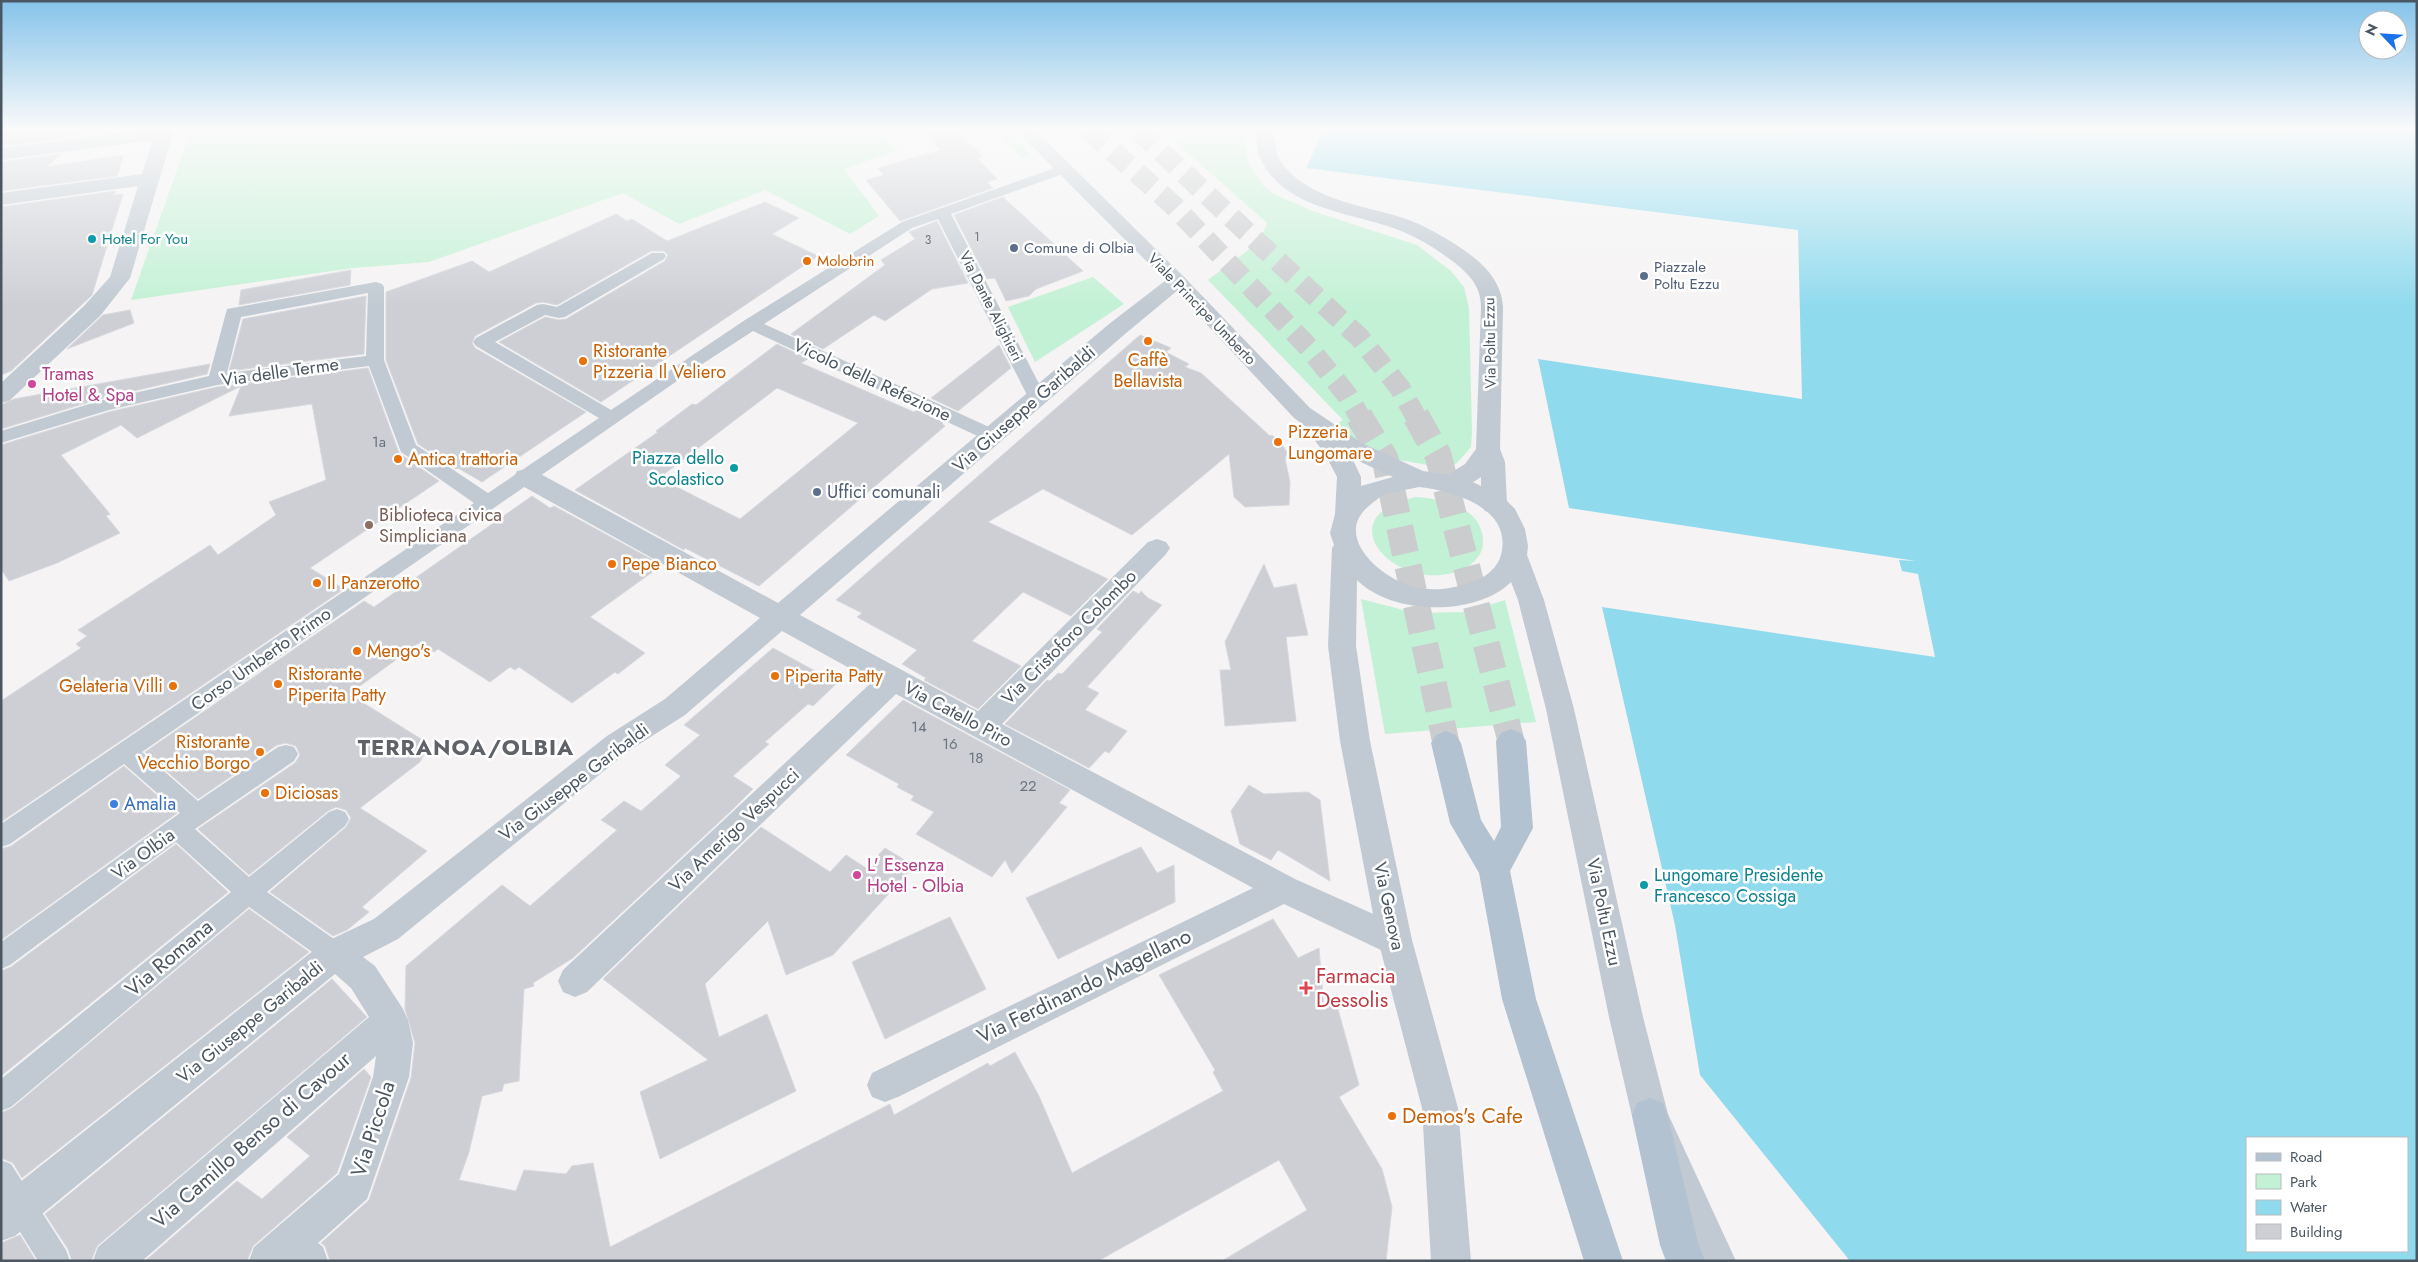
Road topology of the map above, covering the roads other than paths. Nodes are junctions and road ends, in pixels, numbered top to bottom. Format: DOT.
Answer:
graph roads {
  1 [pos="76,189"];
  2 [pos="147,189"];
  3 [pos="1009,189"];
  4 [pos="1083,189"];
  5 [pos="1303,189"];
  6 [pos="1,199"];
  7 [pos="943,213"];
  8 [pos="658,256"];
  9 [pos="1177,282"];
  10 [pos="752,324"];
  11 [pos="375,360"];
  12 [pos="217,380"];
  13 [pos="1,396"];
  14 [pos="1038,399"];
  15 [pos="612,418"];
  16 [pos="1315,424"];
  17 [pos="993,436"];
  18 [pos="1,437"];
  19 [pos="1488,449"];
  20 [pos="526,477"];
  21 [pos="1419,479"];
  22 [pos="1454,484"];
  23 [pos="487,502"];
  24 [pos="1494,505"];
  25 [pos="1347,513"];
  26 [pos="1157,548"];
  27 [pos="1345,548"];
  28 [pos="1514,556"];
  29 [pos="782,616"];
  30 [pos="893,679"];
  31 [pos="981,726"];
  32 [pos="1511,741"];
  33 [pos="1446,743"];
  34 [pos="127,753"];
  35 [pos="286,754"];
  36 [pos="197,814"];
  37 [pos="336,819"];
  38 [pos="177,828"];
  39 [pos="1,837"];
  40 [pos="1494,870"];
  41 [pos="1284,889"];
  42 [pos="248,892"];
  43 [pos="1395,940"];
  44 [pos="335,954"];
  45 [pos="1,957"];
  46 [pos="575,980"];
  47 [pos="391,1020"];
  48 [pos="885,1085"];
  49 [pos="1,1098"];
  50 [pos="1650,1116"];
  51 [pos="1,1174"];
  52 [pos="11,1214"];
  53 [pos="289,1255"];
  54 [pos="55,1261"];
  55 [pos="112,1261"];
  56 [pos="1451,1261"];
  57 [pos="1604,1261"];
  58 [pos="1686,1261"];
  59 [pos="1717,1261"];
  1 -- 6 [label="street"];
  2 -- 13 [label="street"];
  3 -- 7 [label="street, Corso Umberto Primo"];
  4 -- 9 [label="street, Viale Principe Umberto"];
  5 -- 19 [label="street, Via Poltu Ezzu"];
  7 -- 10 [label="street, Corso Umberto Primo"];
  7 -- 14 [label="street, Via Dante Alighieri"];
  8 -- 15 [label="street"];
  9 -- 14 [label="street, Via Giuseppe Garibaldi"];
  9 -- 16 [label="street, Viale Principe Umberto"];
  10 -- 15 [label="street, Corso Umberto Primo"];
  10 -- 17 [label="street, Vicolo della Refezione"];
  11 -- 12 [label="street, Via delle Terme"];
  11 -- 12 [label="street"];
  11 -- 23 [label="street"];
  12 -- 18 [label="street, Via delle Terme"];
  14 -- 17 [label="street, Via Giuseppe Garibaldi"];
  15 -- 20 [label="street, Corso Umberto Primo"];
  16 -- 21 [label="street, Viale Principe Umberto"];
  16 -- 25 [label="street, Viale Principe Umberto"];
  17 -- 29 [label="street, Via Giuseppe Garibaldi"];
  19 -- 22 [label="street"];
  19 -- 24 [label="street, Via Poltu Ezzu"];
  20 -- 23 [label="street, Corso Umberto Primo"];
  20 -- 29 [label="street, Via Catello Piro"];
  21 -- 22 [label="street"];
  21 -- 25 [label="street"];
  22 -- 24 [label="street"];
  23 -- 34 [label="street, Corso Umberto Primo"];
  24 -- 28 [label="street"];
  25 -- 27 [label="street"];
  26 -- 31 [label="street, Via Cristoforo Colombo"];
  27 -- 28 [label="street"];
  27 -- 43 [label="street, Via Genova"];
  28 -- 50 [label="street, Via Poltu Ezzu"];
  29 -- 30 [label="street, Via Catello Piro"];
  29 -- 44 [label="street, Via Giuseppe Garibaldi"];
  30 -- 31 [label="street, Via Catello Piro"];
  30 -- 46 [label="street, Via Amerigo Vespucci"];
  31 -- 41 [label="street, Via Catello Piro"];
  32 -- 40 [label="main road"];
  33 -- 40 [label="main road"];
  34 -- 36 [label="street"];
  34 -- 39 [label="street, Corso Umberto Primo"];
  35 -- 36 [label="street, Via Olbia"];
  36 -- 38 [label="street, Via Olbia"];
  37 -- 42 [label="street, Via Romana"];
  38 -- 42 [label="street"];
  38 -- 45 [label="street, Via Olbia"];
  40 -- 57 [label="main road"];
  41 -- 43 [label="street, Via Catello Piro"];
  41 -- 48 [label="street, Via Ferdinando Magellano"];
  42 -- 44 [label="street"];
  42 -- 49 [label="street, Via Romana"];
  43 -- 56 [label="street, Via Genova"];
  44 -- 47 [label="street"];
  44 -- 52 [label="street, Via Giuseppe Garibaldi"];
  47 -- 53 [label="street, Via Piccola"];
  47 -- 55 [label="street, Via Camillo Benso di Cavour"];
  50 -- 58 [label="main road"];
  50 -- 59 [label="street, Via Poltu Ezzu"];
  51 -- 52 [label="street"];
  52 -- 54 [label="street"];
}
